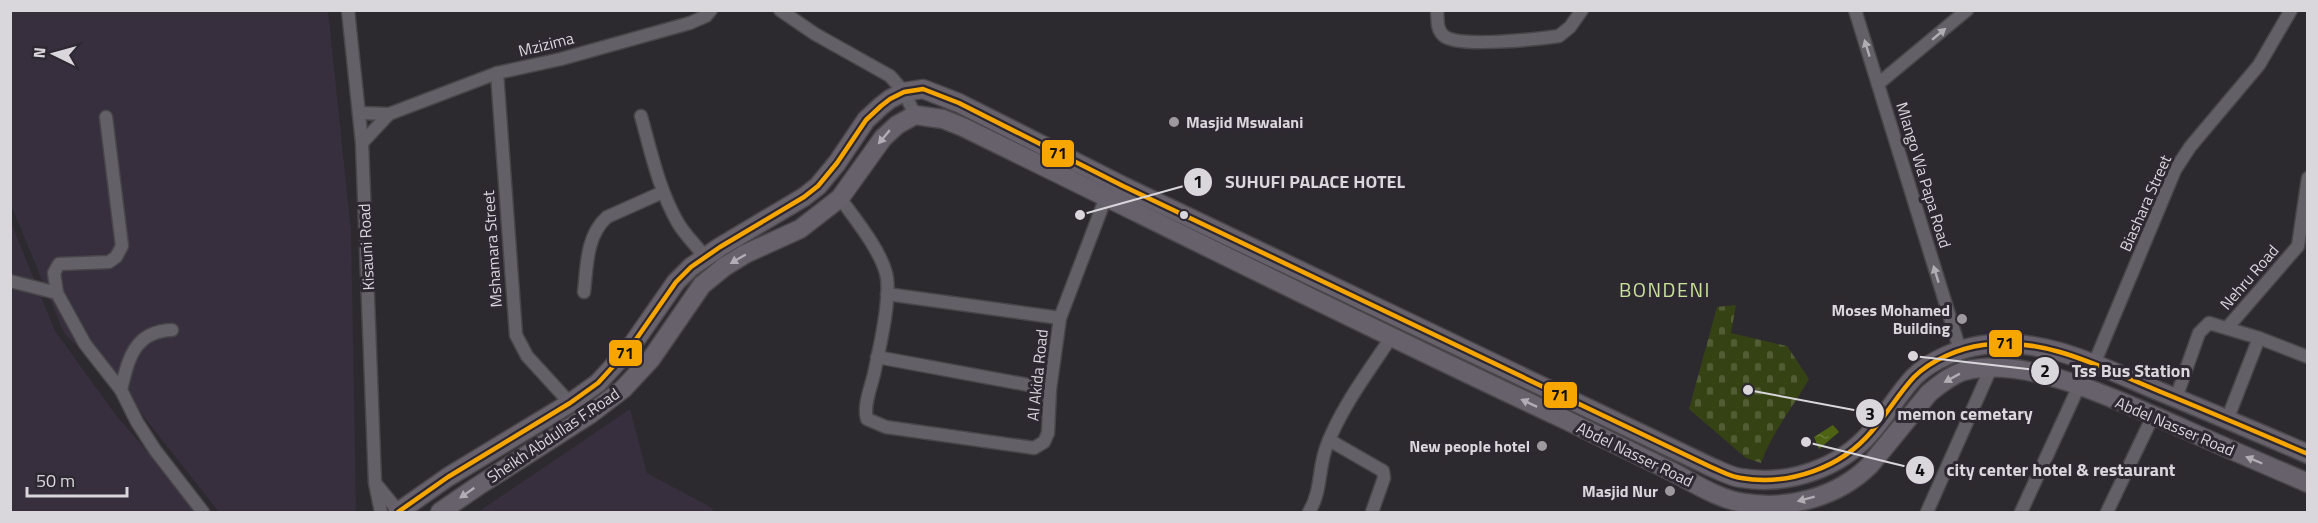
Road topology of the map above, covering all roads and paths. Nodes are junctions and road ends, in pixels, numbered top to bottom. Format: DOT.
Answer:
graph roads {
  1 [pos="348,10"];
  2 [pos="711,10"];
  3 [pos="780,10"];
  4 [pos="1437,10"];
  5 [pos="1582,10"];
  6 [pos="1855,10"];
  7 [pos="1967,10"];
  8 [pos="2291,10"];
  9 [pos="497,73"];
  10 [pos="1878,84"];
  11 [pos="904,92"];
  12 [pos="359,113"];
  13 [pos="389,114"];
  14 [pos="915,115"];
  15 [pos="641,116"];
  16 [pos="106,117"];
  17 [pos="362,143"];
  18 [pos="2307,178"];
  19 [pos="663,192"];
  20 [pos="1106,197"];
  21 [pos="840,198"];
  22 [pos="2302,247"];
  23 [pos="704,256"];
  24 [pos="10,282"];
  25 [pos="1338,288"];
  26 [pos="584,292"];
  27 [pos="57,293"];
  28 [pos="887,294"];
  29 [pos="1326,304"];
  30 [pos="1060,318"];
  31 [pos="2227,328"];
  32 [pos="172,330"];
  33 [pos="1392,336"];
  34 [pos="2259,338"];
  35 [pos="1456,344"];
  36 [pos="1960,350"];
  37 [pos="878,357"];
  38 [pos="2307,357"];
  39 [pos="1448,363"];
  40 [pos="2094,364"];
  41 [pos="1992,368"];
  42 [pos="2079,386"];
  43 [pos="1050,388"];
  44 [pos="121,390"];
  45 [pos="2175,398"];
  46 [pos="570,403"];
  47 [pos="2153,416"];
  48 [pos="2228,420"];
  49 [pos="1329,440"];
  50 [pos="2307,454"];
  51 [pos="375,483"];
  52 [pos="2307,483"];
  53 [pos="1727,506"];
  54 [pos="399,512"];
  55 [pos="203,513"];
  56 [pos="381,513"];
  57 [pos="440,513"];
  58 [pos="1309,513"];
  59 [pos="1372,513"];
  60 [pos="1927,513"];
  61 [pos="2021,513"];
  62 [pos="2107,513"];
  1 -- 12 [label="street, Kisauni Road"];
  2 -- 9 [label="street, Mzizima"];
  3 -- 11 [label="street"];
  4 -- 5 [label="street"];
  10 -- 6 [label="street, Mlango Wa Papa Road, one-way"];
  10 -- 7 [label="street, one-way"];
  8 -- 40 [label="street, Biashara Street"];
  9 -- 13 [label="street, Mzizima"];
  9 -- 46 [label="street, Mshamara Street"];
  36 -- 10 [label="street, Mlango Wa Papa Road, one-way"];
  11 -- 14 [label="street"];
  11 -- 23 [label="main road, Sheikh Abdullas F.Road"];
  11 -- 25 [label="main road, Abdel Nasser Road"];
  12 -- 13 [label="street"];
  12 -- 17 [label="street, Kisauni Road"];
  13 -- 17 [label="street"];
  14 -- 20 [label="main road, Abdel Nasser Road"];
  14 -- 21 [label="main road, Sheikh Abdullas F.Road, one-way"];
  15 -- 19 [label="street"];
  16 -- 27 [label="street"];
  17 -- 51 [label="street, Kisauni Road"];
  18 -- 22 [label="street, Nehru Road"];
  19 -- 23 [label="street"];
  19 -- 26 [label="street"];
  20 -- 29 [label="main road, Abdel Nasser Road"];
  20 -- 30 [label="street, Al Akida Road"];
  21 -- 28 [label="street"];
  21 -- 57 [label="main road, Sheikh Abdullas F.Road, one-way"];
  22 -- 31 [label="street, Nehru Road"];
  23 -- 46 [label="main road, Sheikh Abdullas F.Road"];
  24 -- 27 [label="street"];
  25 -- 29 [label="main road"];
  25 -- 35 [label="main road, Abdel Nasser Road"];
  27 -- 44 [label="street"];
  28 -- 30 [label="street"];
  28 -- 37 [label="street"];
  29 -- 33 [label="main road, Abdel Nasser Road"];
  30 -- 43 [label="street, Al Akida Road"];
  31 -- 34 [label="street"];
  31 -- 45 [label="street"];
  32 -- 44 [label="street"];
  33 -- 39 [label="main road, Abdel Nasser Road"];
  33 -- 49 [label="street"];
  34 -- 38 [label="street"];
  34 -- 48 [label="street"];
  35 -- 36 [label="main road, Abdel Nasser Road"];
  35 -- 39 [label="main road"];
  36 -- 40 [label="main road, Abdel Nasser Road"];
  37 -- 43 [label="street"];
  37 -- 43 [label="street, Al Akida Road"];
  53 -- 39 [label="main road, Abdel Nasser Road, one-way"];
  40 -- 45 [label="main road, Abdel Nasser Road"];
  41 -- 42 [label="main road, Abdel Nasser Road"];
  41 -- 53 [label="main road, Abdel Nasser Road, one-way"];
  41 -- 60 [label="street"];
  42 -- 47 [label="main road, Abdel Nasser Road"];
  42 -- 61 [label="street"];
  44 -- 55 [label="street"];
  45 -- 48 [label="main road, Abdel Nasser Road"];
  46 -- 54 [label="main road, Sheikh Abdullas F.Road"];
  52 -- 47 [label="main road, Abdel Nasser Road, one-way"];
  47 -- 62 [label="street"];
  48 -- 50 [label="main road, Abdel Nasser Road"];
  49 -- 58 [label="street"];
  49 -- 59 [label="street"];
  51 -- 54 [label="street"];
  51 -- 56 [label="street, Kisauni Road"];
}
